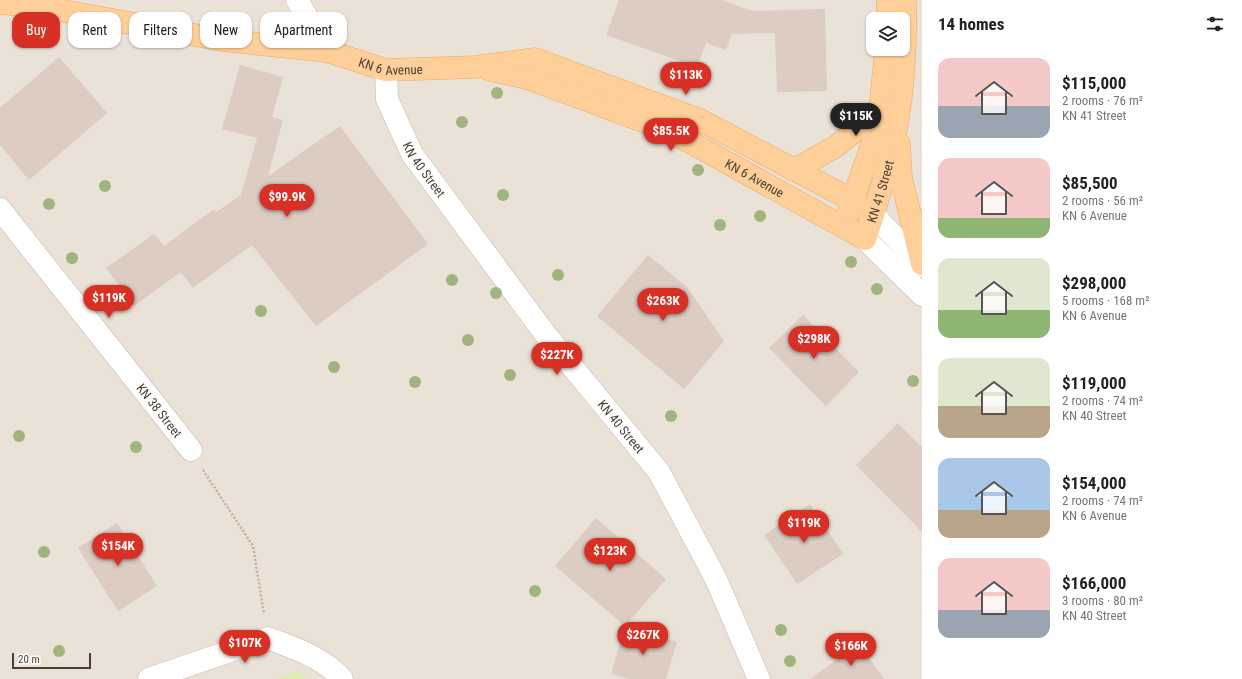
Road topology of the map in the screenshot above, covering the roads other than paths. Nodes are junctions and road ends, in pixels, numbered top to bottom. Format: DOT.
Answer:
graph roads {
  1 [pos="297,0"];
  2 [pos="888,0"];
  3 [pos="905,0"];
  4 [pos="0,3"];
  5 [pos="888,12"];
  6 [pos="327,51"];
  7 [pos="886,56"];
  8 [pos="475,67"];
  9 [pos="386,70"];
  10 [pos="889,117"];
  11 [pos="794,170"];
  12 [pos="852,200"];
  13 [pos="0,209"];
  14 [pos="873,214"];
  15 [pos="845,226"];
  16 [pos="865,239"];
  17 [pos="922,265"];
  18 [pos="922,295"];
  19 [pos="191,450"];
  20 [pos="149,679"];
  21 [pos="342,679"];
  22 [pos="760,679"];
  1 -- 6 [label="street"];
  2 -- 5 [label="main road"];
  3 -- 10 [label="main road, KN 41 Street"];
  4 -- 6 [label="main road, KN 6 Avenue"];
  6 -- 9 [label="main road, KN 6 Avenue"];
  7 -- 10 [label="main road, KN 41 Street"];
  8 -- 9 [label="main road, KN 6 Avenue"];
  8 -- 11 [label="main road, KN 6 Avenue"];
  8 -- 15 [label="main road, KN 6 Avenue"];
  9 -- 22 [label="street, KN 40 Street"];
  10 -- 11 [label="main road"];
  10 -- 12 [label="main road, KN 41 Street"];
  10 -- 14 [label="main road, KN 41 Street"];
  10 -- 17 [label="main road"];
  11 -- 12 [label="main road, KN 6 Avenue"];
  12 -- 14 [label="main road, KN 6 Avenue"];
  12 -- 15 [label="main road, KN 41 Street"];
  13 -- 19 [label="street, KN 38 Street"];
  14 -- 16 [label="main road, KN 41 Street"];
  14 -- 17 [label="street, KN 6 Avenue"];
  15 -- 16 [label="main road, KN 6 Avenue"];
  16 -- 18 [label="street, KN 6 Avenue"];
  20 -- 21 [label="street"];
}
